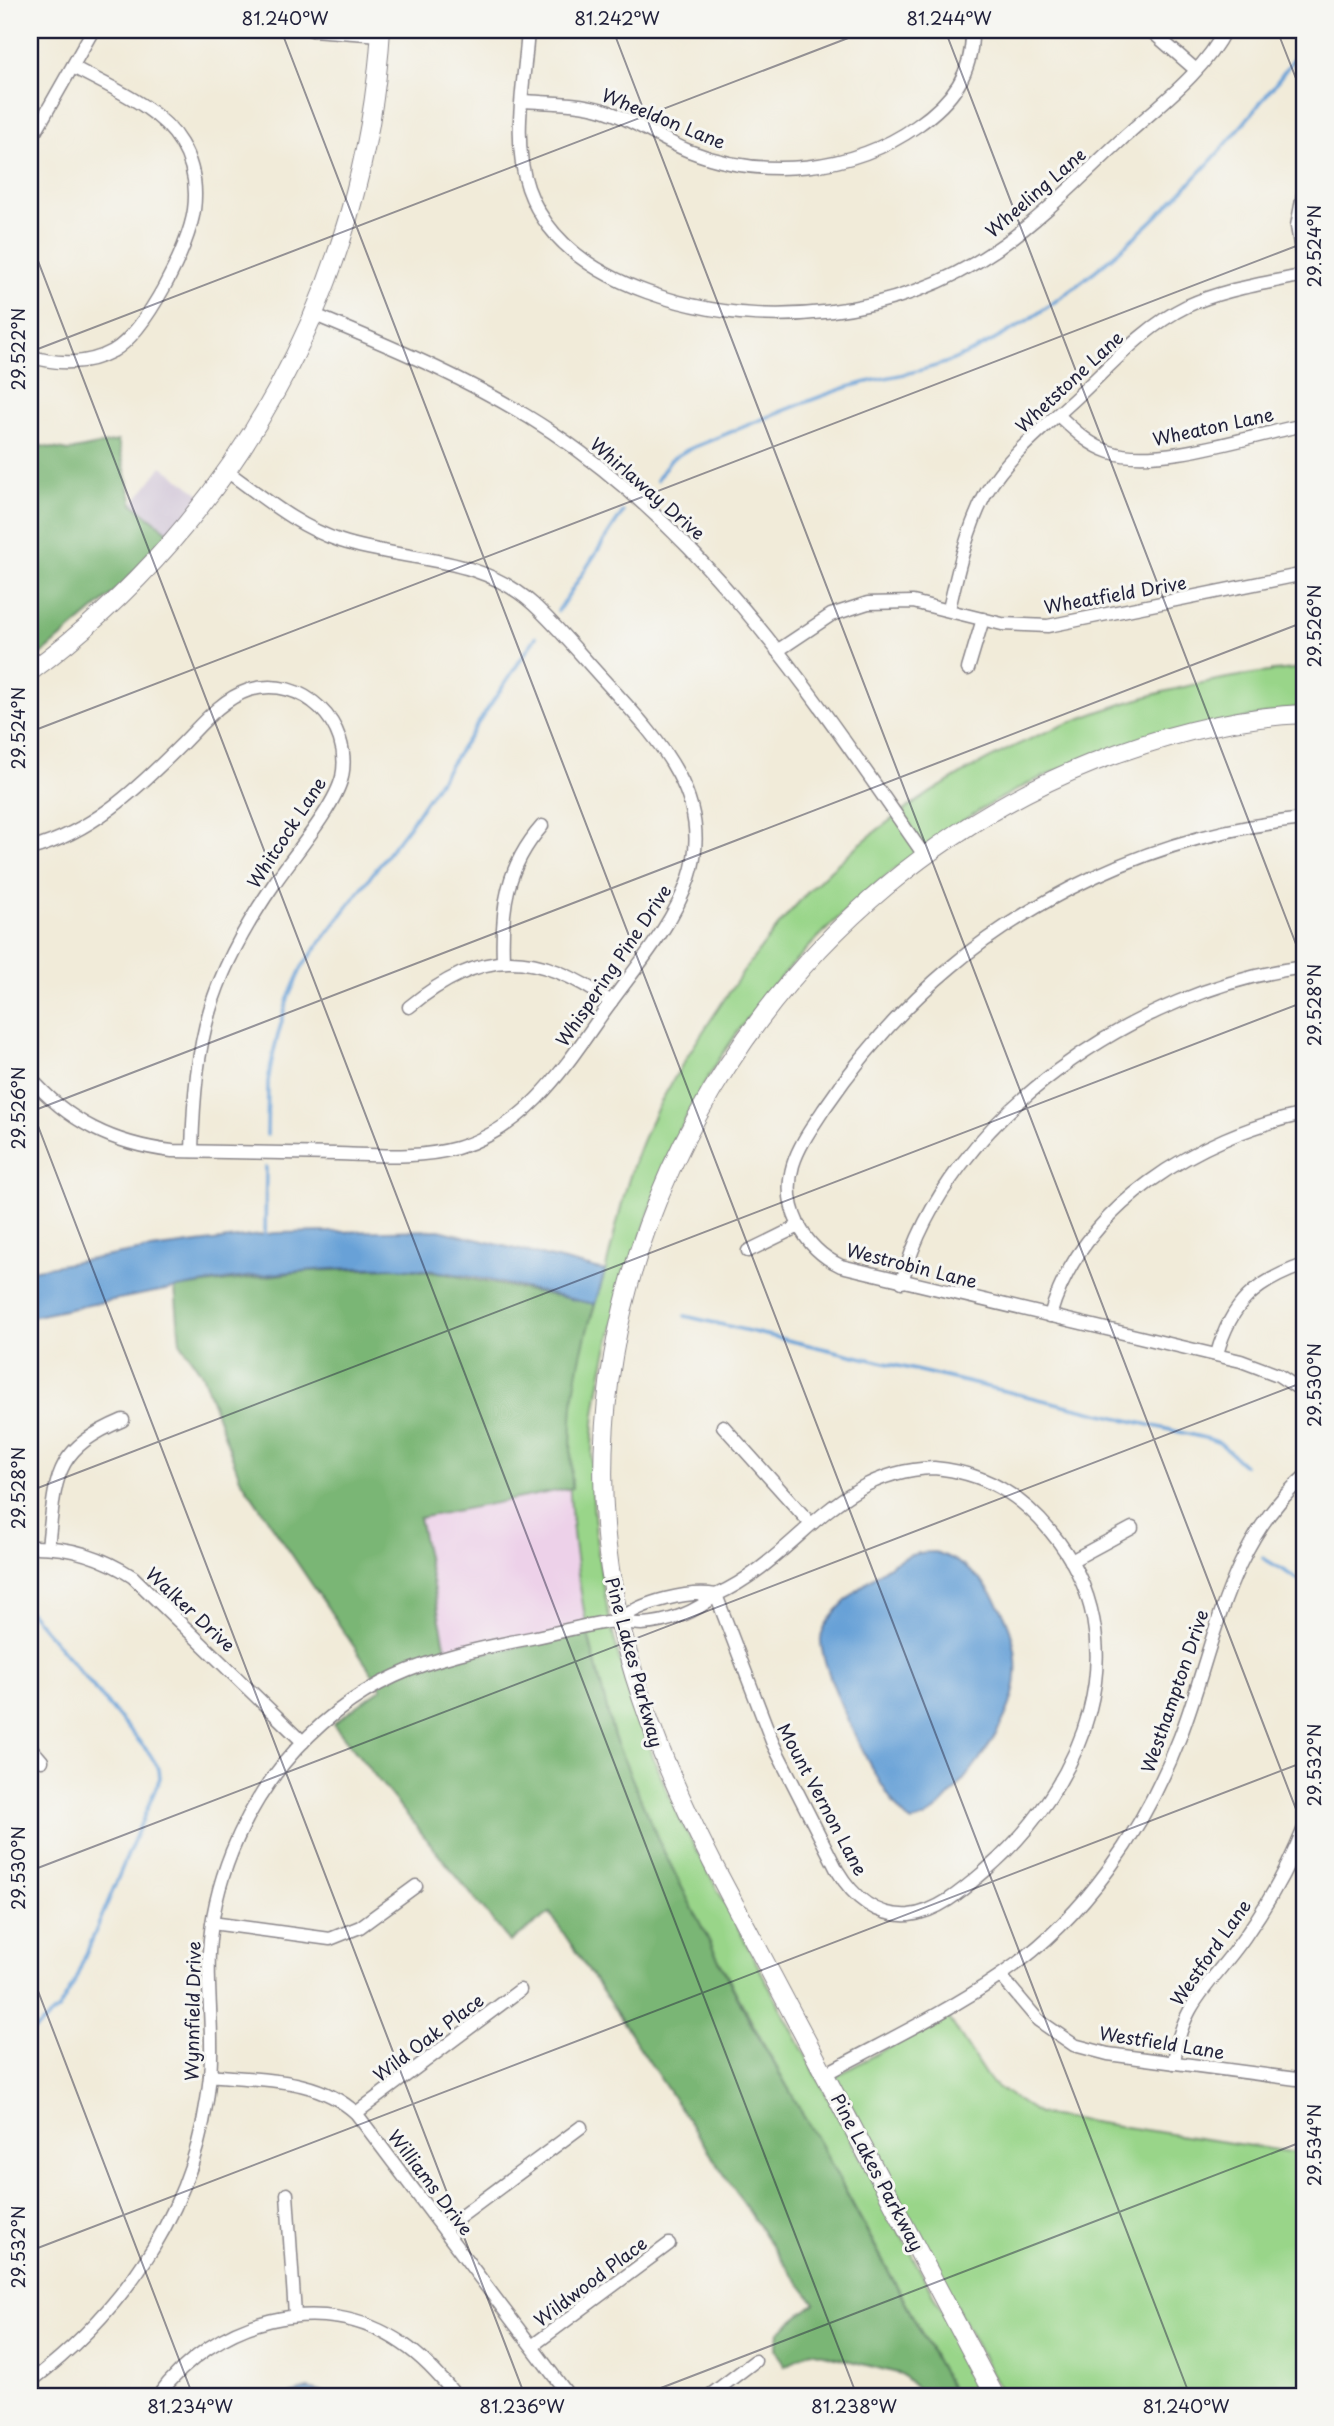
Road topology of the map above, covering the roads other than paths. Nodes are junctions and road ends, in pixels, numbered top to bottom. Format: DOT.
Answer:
graph roads {
  1 [pos="93,30"];
  2 [pos="312,30"];
  3 [pos="528,30"];
  4 [pos="972,30"];
  5 [pos="1150,30"];
  6 [pos="1225,30"];
  7 [pos="381,33"];
  8 [pos="73,66"];
  9 [pos="1196,70"];
  10 [pos="523,102"];
  11 [pos="30,141"];
  12 [pos="1304,190"];
  13 [pos="1304,269"];
  14 [pos="1304,275"];
  15 [pos="315,315"];
  16 [pos="30,356"];
  17 [pos="1058,415"];
  18 [pos="1304,425"];
  19 [pos="228,472"];
  20 [pos="1304,574"];
  21 [pos="948,609"];
  22 [pos="983,619"];
  23 [pos="777,651"];
  24 [pos="968,669"];
  25 [pos="30,672"];
  26 [pos="1304,714"];
  27 [pos="1304,819"];
  28 [pos="542,826"];
  29 [pos="30,849"];
  30 [pos="924,855"];
  31 [pos="503,961"];
  32 [pos="1304,967"];
  33 [pos="611,1002"];
  34 [pos="409,1007"];
  35 [pos="30,1076"];
  36 [pos="1304,1114"];
  37 [pos="192,1151"];
  38 [pos="799,1226"];
  39 [pos="748,1251"];
  40 [pos="1304,1265"];
  41 [pos="902,1282"];
  42 [pos="1050,1316"];
  43 [pos="1217,1354"];
  44 [pos="1304,1392"];
  45 [pos="123,1420"];
  46 [pos="723,1426"];
  47 [pos="1304,1478"];
  48 [pos="811,1524"];
  49 [pos="1132,1528"];
  50 [pos="30,1547"];
  51 [pos="48,1547"];
  52 [pos="1071,1561"];
  53 [pos="716,1595"];
  54 [pos="620,1620"];
  55 [pos="303,1742"];
  56 [pos="30,1747"];
  57 [pos="42,1761"];
  58 [pos="1304,1828"];
  59 [pos="416,1886"];
  60 [pos="212,1923"];
  61 [pos="1001,1976"];
  62 [pos="520,1990"];
  63 [pos="1174,2063"];
  64 [pos="825,2074"];
  65 [pos="210,2075"];
  66 [pos="1304,2080"];
  67 [pos="356,2113"];
  68 [pos="581,2127"];
  69 [pos="287,2194"];
  70 [pos="444,2229"];
  71 [pos="669,2244"];
  72 [pos="295,2315"];
  73 [pos="532,2346"];
  74 [pos="755,2361"];
  75 [pos="30,2382"];
  76 [pos="158,2396"];
  77 [pos="456,2396"];
  78 [pos="569,2396"];
  79 [pos="709,2396"];
  80 [pos="995,2396"];
  1 -- 8 [label="street"];
  2 -- 7 [label="street"];
  3 -- 10 [label="street, Wheeling Lane"];
  4 -- 10 [label="street, Wheeldon Lane"];
  5 -- 9 [label="street"];
  6 -- 9 [label="street, Wheeling Lane"];
  7 -- 15 [label="street"];
  8 -- 11 [label="street"];
  8 -- 16 [label="street"];
  9 -- 10 [label="street, Wheeling Lane"];
  12 -- 13 [label="street"];
  14 -- 17 [label="street, Whetstone Lane"];
  15 -- 19 [label="street"];
  15 -- 23 [label="street, Whirlaway Drive"];
  17 -- 18 [label="street, Wheaton Lane"];
  17 -- 21 [label="street, Whetstone Lane"];
  19 -- 25 [label="street"];
  19 -- 33 [label="street, Whispering Pine Drive"];
  20 -- 22 [label="street, Wheatfield Drive"];
  21 -- 22 [label="street, Wheatfield Drive"];
  21 -- 23 [label="street, Wheatfield Drive"];
  22 -- 24 [label="street"];
  23 -- 30 [label="street, Whirlaway Drive"];
  26 -- 30 [label="street, Pine Lakes Parkway"];
  27 -- 38 [label="street, Westrobin Lane"];
  28 -- 31 [label="street"];
  29 -- 37 [label="street, Whitcock Lane"];
  30 -- 54 [label="street, Pine Lakes Parkway"];
  31 -- 33 [label="street"];
  31 -- 34 [label="street"];
  32 -- 41 [label="street"];
  33 -- 37 [label="street, Whispering Pine Drive"];
  35 -- 37 [label="street, Whispering Pine Drive"];
  36 -- 42 [label="street"];
  38 -- 39 [label="street"];
  38 -- 41 [label="street, Westrobin Lane"];
  40 -- 43 [label="street"];
  41 -- 42 [label="street, Westrobin Lane"];
  42 -- 43 [label="street, Westrobin Lane"];
  43 -- 44 [label="street, Westrobin Lane"];
  45 -- 51 [label="street"];
  46 -- 48 [label="street"];
  47 -- 61 [label="street, Westhampton Drive"];
  48 -- 52 [label="street, Mount Vernon Lane"];
  48 -- 53 [label="street, Mount Vernon Lane"];
  49 -- 52 [label="street"];
  50 -- 51 [label="street, Walker Drive"];
  51 -- 55 [label="street, Walker Drive"];
  52 -- 53 [label="street, Mount Vernon Lane"];
  53 -- 54 [label="street, Mount Vernon Lane"];
  53 -- 54 [label="street, Mount Vernon Lane"];
  54 -- 55 [label="street, Wynnfield Drive"];
  54 -- 64 [label="street, Pine Lakes Parkway"];
  55 -- 60 [label="street, Wynnfield Drive"];
  56 -- 57 [label="street"];
  58 -- 63 [label="street, Westford Lane"];
  59 -- 60 [label="street"];
  60 -- 65 [label="street, Wynnfield Drive"];
  61 -- 63 [label="street, Westfield Lane"];
  61 -- 64 [label="street, Westhampton Drive"];
  62 -- 67 [label="street, Wild Oak Place"];
  63 -- 66 [label="street, Westfield Lane"];
  64 -- 80 [label="street, Pine Lakes Parkway"];
  65 -- 67 [label="street, Williams Drive"];
  65 -- 75 [label="street, Wynnfield Drive"];
  67 -- 70 [label="street, Williams Drive"];
  68 -- 70 [label="street"];
  69 -- 72 [label="street"];
  70 -- 73 [label="street, Williams Drive"];
  71 -- 73 [label="street, Wildwood Place"];
  72 -- 76 [label="street"];
  72 -- 77 [label="street"];
  73 -- 78 [label="street, Williams Drive"];
  74 -- 79 [label="street"];
}
